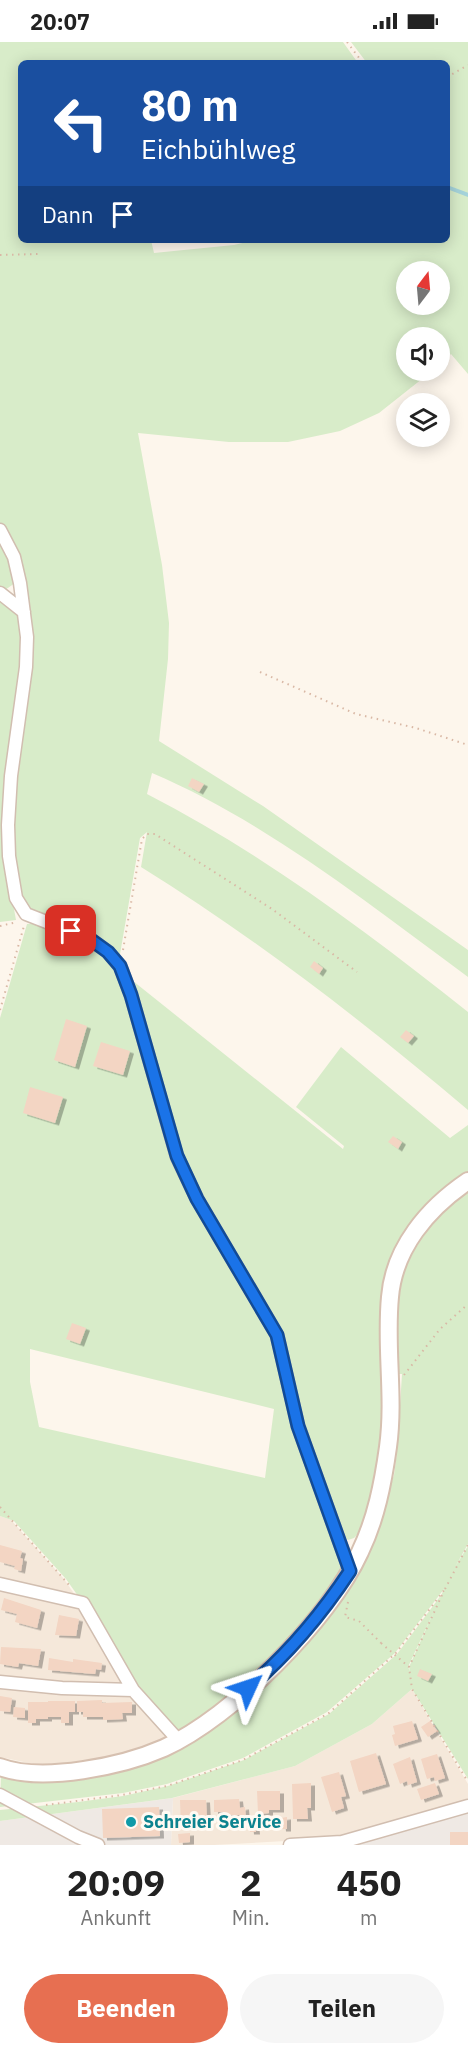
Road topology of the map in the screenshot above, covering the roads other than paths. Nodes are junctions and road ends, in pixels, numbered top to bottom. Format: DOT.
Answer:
graph roads {
  1 [pos="0,530"];
  2 [pos="0,593"];
  3 [pos="24,612"];
  4 [pos="468,1181"];
  5 [pos="350,1571"];
  6 [pos="0,1584"];
  7 [pos="0,1682"];
  8 [pos="133,1690"];
  9 [pos="179,1741"];
  10 [pos="0,1767"];
  11 [pos="0,1795"];
  12 [pos="468,1806"];
  13 [pos="98,1845"];
  14 [pos="290,1845"];
  1 -- 3 [label="street"];
  2 -- 3 [label="street"];
  3 -- 5 [label="street"];
  4 -- 5 [label="street"];
  5 -- 9 [label="street"];
  6 -- 8 [label="street"];
  7 -- 8 [label="street"];
  8 -- 9 [label="street"];
  9 -- 10 [label="street"];
  11 -- 13 [label="street"];
  12 -- 14 [label="street"];
}
